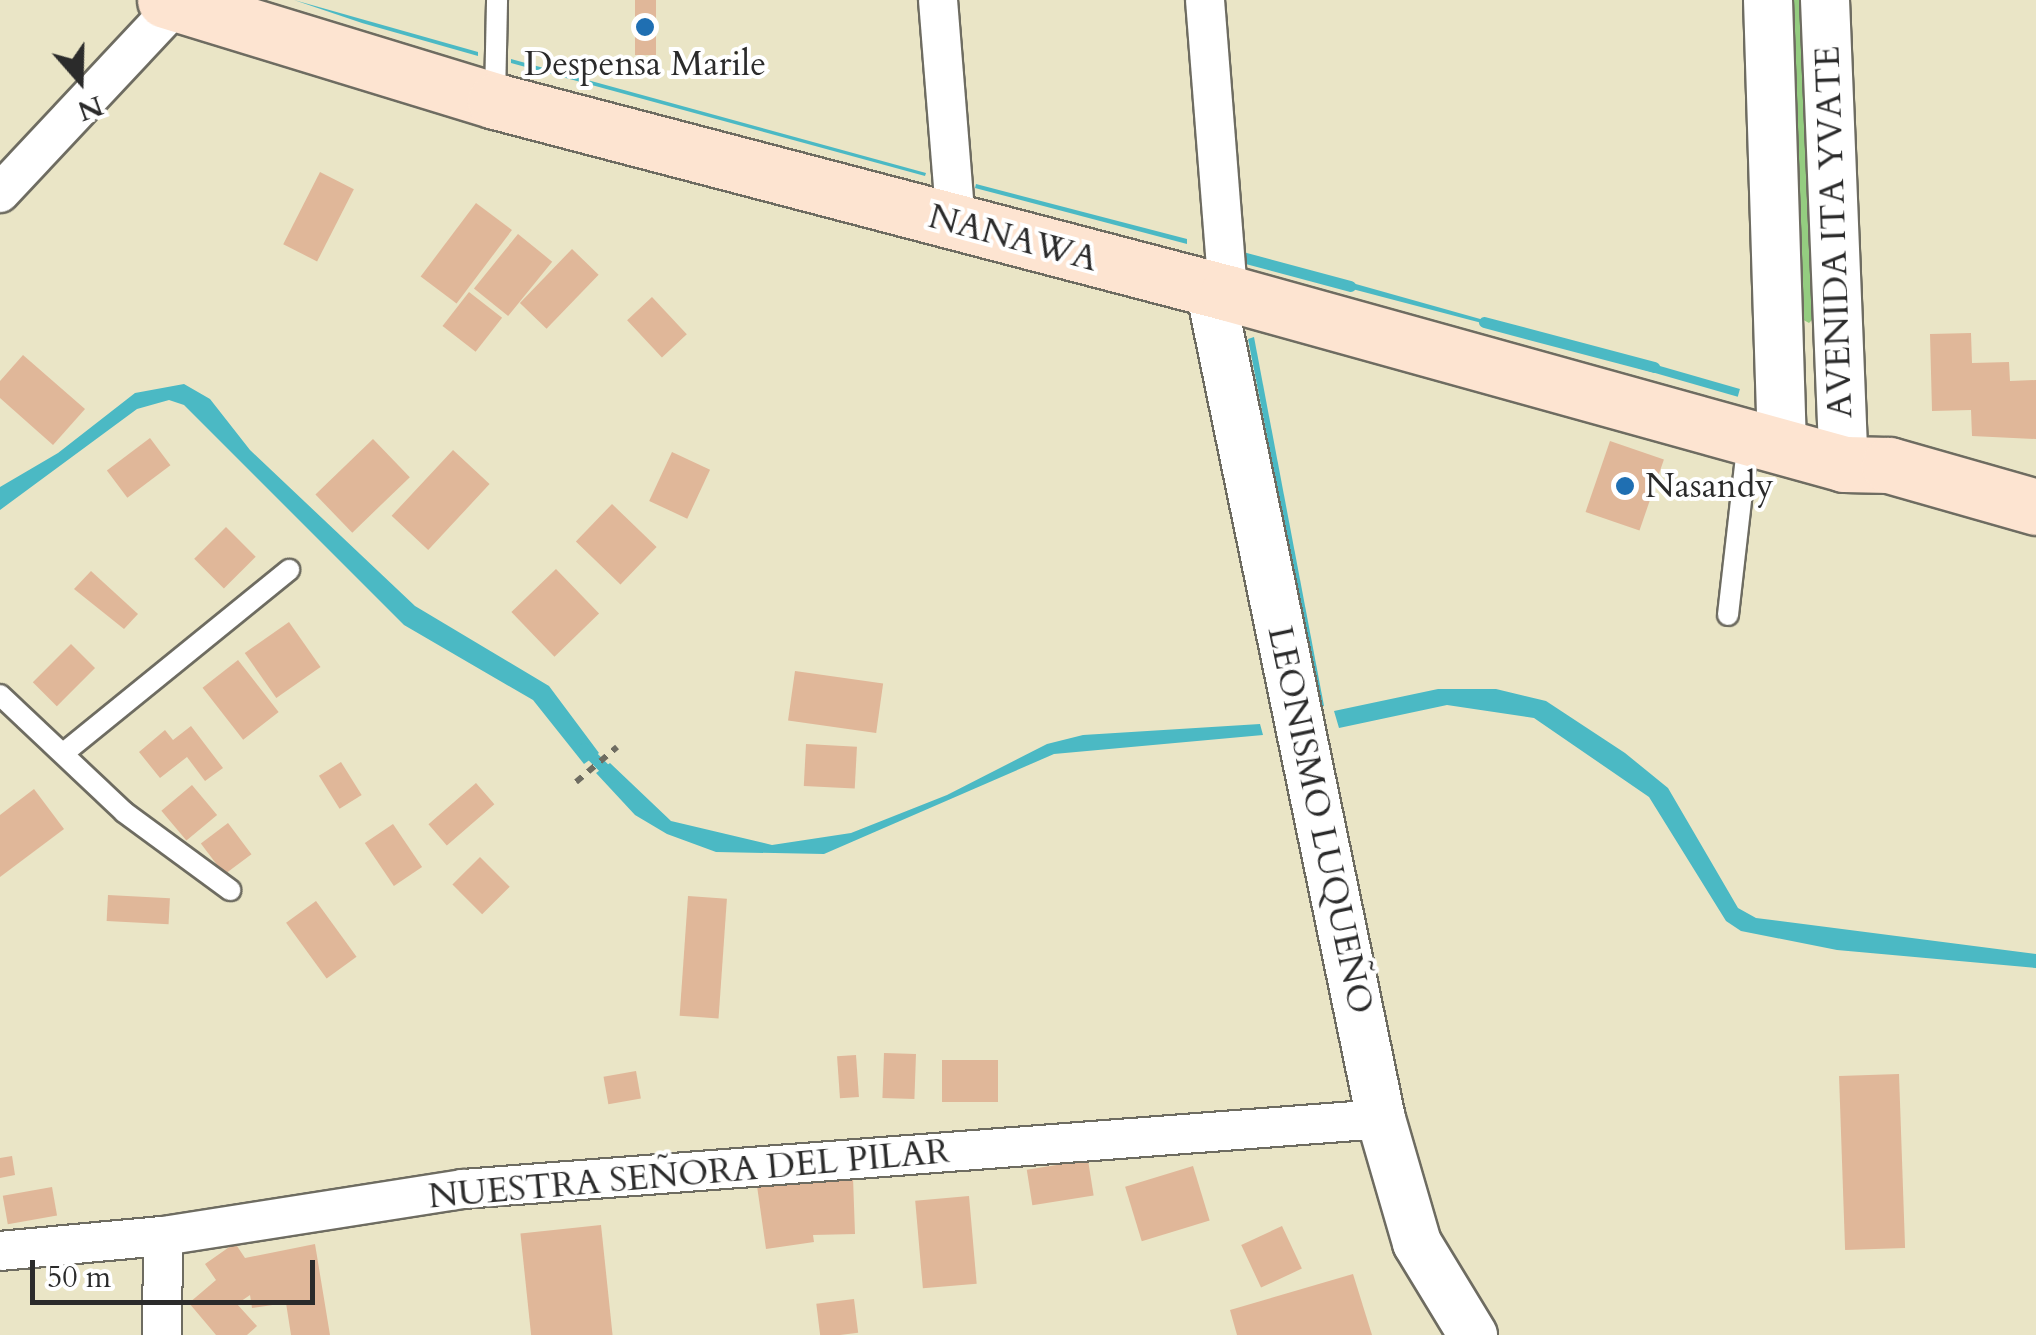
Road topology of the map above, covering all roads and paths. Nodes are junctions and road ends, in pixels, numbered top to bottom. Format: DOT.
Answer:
graph roads {
  1 [pos="497,0"];
  2 [pos="938,0"];
  3 [pos="1205,0"];
  4 [pos="1768,0"];
  5 [pos="1825,0"];
  6 [pos="186,5"];
  7 [pos="495,101"];
  8 [pos="0,193"];
  9 [pos="956,223"];
  10 [pos="1219,291"];
  11 [pos="1765,441"];
  12 [pos="1853,467"];
  13 [pos="2036,507"];
  14 [pos="2036,534"];
  15 [pos="289,570"];
  16 [pos="1728,615"];
  17 [pos="0,696"];
  18 [pos="618,748"];
  19 [pos="65,752"];
  20 [pos="576,782"];
  21 [pos="230,890"];
  22 [pos="1381,1119"];
  23 [pos="163,1236"];
  24 [pos="8,1241"];
  25 [pos="162,1335"];
  26 [pos="1473,1335"];
  1 -- 7 [label="lane"];
  2 -- 9 [label="street"];
  3 -- 10 [label="street"];
  4 -- 11 [label="street, AVENIDA ITA YVATE"];
  5 -- 12 [label="street, AVENIDA ITA YVATE"];
  6 -- 7 [label="main road, NANAWA"];
  6 -- 8 [label="street"];
  7 -- 9 [label="main road, NANAWA"];
  9 -- 10 [label="main road, NANAWA"];
  10 -- 11 [label="main road, NANAWA"];
  10 -- 22 [label="street, LEONISMO LUQUEÑO"];
  11 -- 12 [label="main road, NANAWA"];
  11 -- 16 [label="lane"];
  12 -- 13 [label="main road, NANAWA"];
  12 -- 14 [label="main road, NANAWA"];
  15 -- 19 [label="lane"];
  17 -- 19 [label="lane"];
  18 -- 20 [label="path"];
  19 -- 21 [label="lane"];
  22 -- 23 [label="street, NUESTRA SEÑORA DEL PILAR"];
  22 -- 26 [label="street, LEONISMO LUQUEÑO"];
  23 -- 24 [label="street, NUESTRA SEÑORA DEL PILAR"];
  23 -- 25 [label="street"];
}
